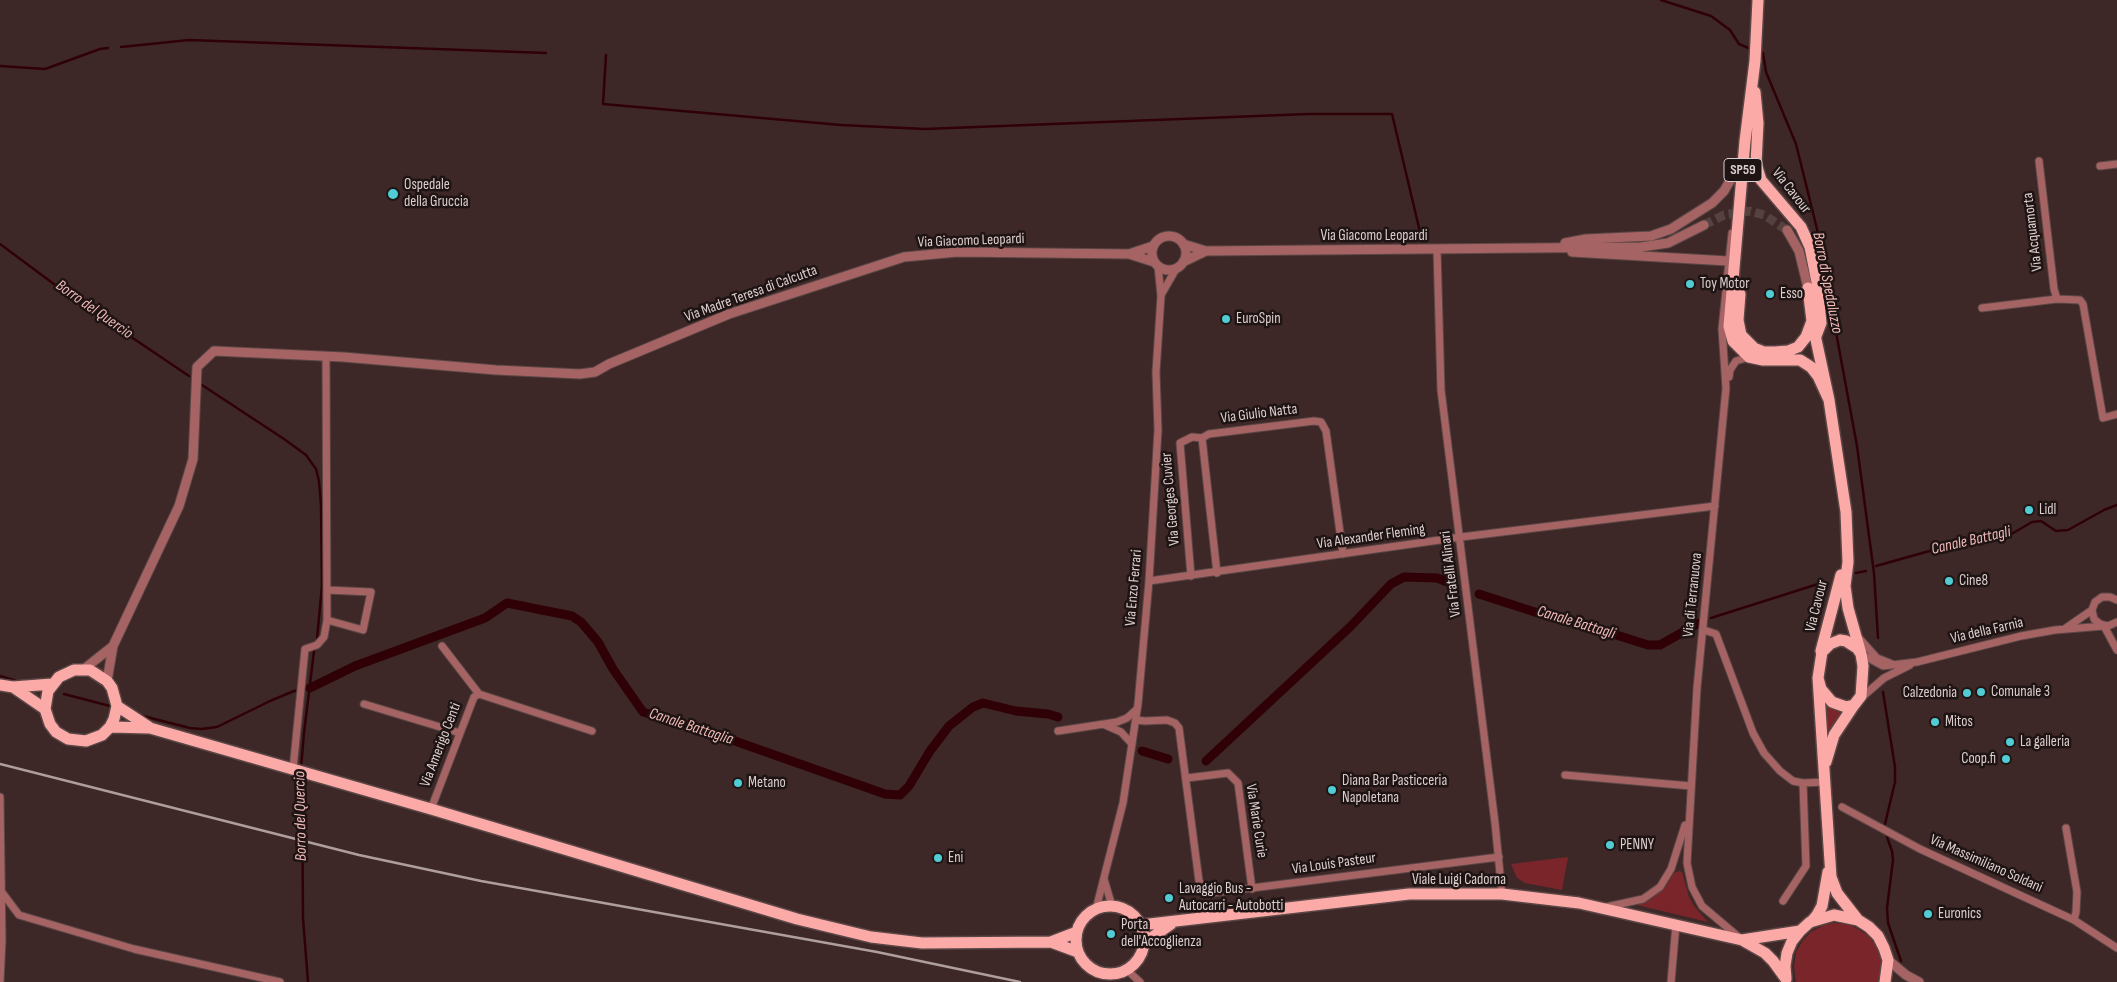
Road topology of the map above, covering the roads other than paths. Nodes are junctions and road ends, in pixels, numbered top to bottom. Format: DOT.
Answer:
graph roads {
  1 [pos="1758,0"];
  2 [pos="1755,61"];
  3 [pos="1755,89"];
  4 [pos="1744,157"];
  5 [pos="2039,161"];
  6 [pos="2117,164"];
  7 [pos="2100,166"];
  8 [pos="1741,189"];
  9 [pos="1704,225"];
  10 [pos="1787,230"];
  11 [pos="1183,244"];
  12 [pos="1153,246"];
  13 [pos="1542,247"];
  14 [pos="1437,250"];
  15 [pos="1206,251"];
  16 [pos="1129,254"];
  17 [pos="904,257"];
  18 [pos="1728,260"];
  19 [pos="1156,264"];
  20 [pos="1180,266"];
  21 [pos="1808,288"];
  22 [pos="1161,296"];
  23 [pos="2057,299"];
  24 [pos="1982,308"];
  25 [pos="1812,321"];
  26 [pos="1816,336"];
  27 [pos="326,356"];
  28 [pos="1749,357"];
  29 [pos="1726,388"];
  30 [pos="1829,400"];
  31 [pos="2117,414"];
  32 [pos="1202,438"];
  33 [pos="1716,506"];
  34 [pos="1847,533"];
  35 [pos="1461,537"];
  36 [pos="1343,554"];
  37 [pos="1217,573"];
  38 [pos="1191,576"];
  39 [pos="1149,581"];
  40 [pos="327,590"];
  41 [pos="2117,600"];
  42 [pos="2092,610"];
  43 [pos="326,620"];
  44 [pos="2117,622"];
  45 [pos="2104,626"];
  46 [pos="1855,627"];
  47 [pos="1704,630"];
  48 [pos="2063,630"];
  49 [pos="113,646"];
  50 [pos="442,646"];
  51 [pos="2117,650"];
  52 [pos="1861,654"];
  53 [pos="1820,656"];
  54 [pos="1917,662"];
  55 [pos="1892,664"];
  56 [pos="84,670"];
  57 [pos="1818,678"];
  58 [pos="107,681"];
  59 [pos="52,684"];
  60 [pos="0,685"];
  61 [pos="13,687"];
  62 [pos="479,694"];
  63 [pos="1856,703"];
  64 [pos="364,704"];
  65 [pos="117,706"];
  66 [pos="1137,708"];
  67 [pos="45,709"];
  68 [pos="1136,720"];
  69 [pos="1105,725"];
  70 [pos="110,727"];
  71 [pos="150,728"];
  72 [pos="592,731"];
  73 [pos="1058,731"];
  74 [pos="460,733"];
  75 [pos="1132,744"];
  76 [pos="293,769"];
  77 [pos="1565,775"];
  78 [pos="1824,776"];
  79 [pos="1187,778"];
  80 [pos="1803,784"];
  81 [pos="1691,786"];
  82 [pos="0,796"];
  83 [pos="1690,805"];
  84 [pos="1842,807"];
  85 [pos="431,809"];
  86 [pos="2066,828"];
  87 [pos="1500,857"];
  88 [pos="1830,860"];
  89 [pos="1104,879"];
  90 [pos="1252,888"];
  91 [pos="1,891"];
  92 [pos="1502,894"];
  93 [pos="1783,901"];
  94 [pos="1112,906"];
  95 [pos="1600,907"];
  96 [pos="1096,910"];
  97 [pos="1858,920"];
  98 [pos="2074,920"];
  99 [pos="1810,922"];
  100 [pos="1172,923"];
  101 [pos="1676,924"];
  102 [pos="1141,925"];
  103 [pos="1800,931"];
  104 [pos="1077,932"];
  105 [pos="1742,940"];
  106 [pos="1051,942"];
  107 [pos="1144,943"];
  108 [pos="2117,948"];
  109 [pos="1078,952"];
  110 [pos="1888,960"];
  111 [pos="1127,970"];
  112 [pos="1787,980"];
  113 [pos="0,982"];
  114 [pos="280,982"];
  115 [pos="1140,982"];
  116 [pos="1671,982"];
  117 [pos="1885,982"];
  118 [pos="1919,982"];
  1 -- 2 [label="main road, SP59"];
  2 -- 3 [label="main road, Via Cavour"];
  2 -- 4 [label="main road, SP59"];
  3 -- 25 [label="main road"];
  3 -- 26 [label="main road, Via Cavour"];
  4 -- 8 [label="main road, SP59"];
  4 -- 13 [label="street, Via Giacomo Leopardi"];
  5 -- 23 [label="street, Via Acquamorta"];
  6 -- 7 [label="street"];
  8 -- 18 [label="street, Via di Terranuova"];
  8 -- 28 [label="main road, SP59"];
  9 -- 13 [label="street, Via Giacomo Leopardi"];
  10 -- 21 [label="street"];
  11 -- 12 [label="street, Via Giacomo Leopardi"];
  11 -- 15 [label="street, Via Giacomo Leopardi"];
  11 -- 20 [label="street"];
  12 -- 16 [label="street, Via Giacomo Leopardi"];
  12 -- 19 [label="street"];
  13 -- 14 [label="street, Via Giacomo Leopardi"];
  13 -- 18 [label="street, Via Giacomo Leopardi"];
  14 -- 15 [label="street, Via Giacomo Leopardi"];
  14 -- 35 [label="street, Via Fratelli Alinari"];
  15 -- 20 [label="street, Via Giacomo Leopardi"];
  16 -- 17 [label="street, Via Giacomo Leopardi"];
  16 -- 19 [label="street, Via Giacomo Leopardi"];
  17 -- 27 [label="street, Via Madre Teresa di Calcutta"];
  18 -- 29 [label="street, Via di Terranuova"];
  19 -- 20 [label="street, Via Giacomo Leopardi"];
  19 -- 22 [label="street, Via Enzo Ferrari"];
  20 -- 22 [label="street"];
  21 -- 25 [label="main road, Via Cavour"];
  22 -- 39 [label="street, Via Enzo Ferrari"];
  23 -- 24 [label="street"];
  23 -- 31 [label="street"];
  25 -- 26 [label="main road, Via Cavour"];
  26 -- 30 [label="main road, Via Cavour"];
  27 -- 40 [label="street"];
  27 -- 49 [label="street, Via Madre Teresa di Calcutta"];
  28 -- 29 [label="street, Via di Terranuova"];
  28 -- 30 [label="main road"];
  29 -- 33 [label="street, Via di Terranuova"];
  30 -- 34 [label="main road, Via Cavour"];
  32 -- 36 [label="street, Via Giulio Natta"];
  32 -- 37 [label="street"];
  32 -- 38 [label="street, Via Georges Cuvier"];
  33 -- 35 [label="street, Via Alexander Fleming"];
  33 -- 47 [label="street, Via di Terranuova"];
  34 -- 46 [label="main road, Via Cavour"];
  34 -- 53 [label="main road, Via Cavour"];
  35 -- 36 [label="street, Via Alexander Fleming"];
  35 -- 87 [label="street, Via Fratelli Alinari"];
  36 -- 37 [label="street, Via Alexander Fleming"];
  37 -- 38 [label="street, Via Alexander Fleming"];
  38 -- 39 [label="street, Via Alexander Fleming"];
  39 -- 66 [label="street, Via Enzo Ferrari"];
  40 -- 43 [label="street"];
  40 -- 43 [label="street"];
  41 -- 42 [label="street, Via della Farnia"];
  42 -- 45 [label="street"];
  42 -- 48 [label="street, Via della Farnia"];
  43 -- 76 [label="street"];
  44 -- 45 [label="street, Via della Farnia"];
  45 -- 48 [label="street, Via della Farnia"];
  45 -- 51 [label="street"];
  46 -- 52 [label="main road, Via Cavour"];
  46 -- 55 [label="street"];
  47 -- 80 [label="street"];
  47 -- 81 [label="street, Via di Terranuova"];
  48 -- 54 [label="street, Via della Farnia"];
  49 -- 56 [label="street"];
  49 -- 58 [label="street"];
  50 -- 62 [label="street"];
  52 -- 53 [label="main road, Via Cavour"];
  52 -- 55 [label="street, Via della Farnia"];
  52 -- 63 [label="main road, Via Cavour"];
  53 -- 57 [label="main road, Via Cavour"];
  54 -- 55 [label="street, Via della Farnia"];
  54 -- 63 [label="street, Via della Farnia"];
  56 -- 58 [label="main road"];
  56 -- 59 [label="main road"];
  57 -- 63 [label="main road"];
  57 -- 78 [label="main road, Via Cavour"];
  58 -- 65 [label="main road"];
  59 -- 61 [label="main road"];
  59 -- 67 [label="main road"];
  60 -- 61 [label="main road"];
  61 -- 67 [label="main road"];
  62 -- 72 [label="street"];
  62 -- 74 [label="street, Via Amerigo Centi"];
  63 -- 78 [label="main road, Via Cavour"];
  64 -- 74 [label="street"];
  65 -- 70 [label="main road"];
  65 -- 71 [label="main road"];
  66 -- 68 [label="street, Via Enzo Ferrari"];
  66 -- 69 [label="street"];
  67 -- 70 [label="main road"];
  68 -- 75 [label="street, Via Enzo Ferrari"];
  68 -- 79 [label="street, Via Louis Pasteur"];
  69 -- 73 [label="street"];
  69 -- 75 [label="street"];
  70 -- 71 [label="main road"];
  71 -- 76 [label="main road"];
  74 -- 85 [label="street, Via Amerigo Centi"];
  75 -- 89 [label="street, Via Enzo Ferrari"];
  76 -- 85 [label="main road"];
  77 -- 81 [label="street"];
  78 -- 80 [label="street"];
  78 -- 88 [label="main road, Via Cavour"];
  79 -- 90 [label="street, Via Marie Curie"];
  79 -- 90 [label="street, Via Louis Pasteur"];
  80 -- 93 [label="street"];
  81 -- 83 [label="street, Via di Terranuova"];
  82 -- 91 [label="street"];
  83 -- 95 [label="street, Via di Terranuova"];
  83 -- 105 [label="street, Via di Terranuova"];
  84 -- 98 [label="street, Via Massimiliano Soldani"];
  85 -- 106 [label="main road"];
  86 -- 98 [label="street"];
  87 -- 90 [label="street, Via Louis Pasteur"];
  87 -- 92 [label="street, Via Fratelli Alinari"];
  88 -- 97 [label="main road, Via Cavour"];
  88 -- 99 [label="main road, Via Cavour"];
  89 -- 94 [label="street"];
  89 -- 96 [label="street, Via Enzo Ferrari"];
  91 -- 113 [label="street"];
  91 -- 114 [label="street"];
  92 -- 95 [label="main road, Viale Luigi Cadorna"];
  92 -- 100 [label="main road, Viale Luigi Cadorna"];
  94 -- 96 [label="main road"];
  94 -- 102 [label="main road"];
  95 -- 101 [label="main road, Viale Luigi Cadorna"];
  96 -- 104 [label="main road"];
  97 -- 99 [label="main road"];
  97 -- 110 [label="main road, Via Cavour"];
  98 -- 108 [label="street, Via Massimiliano Soldani"];
  99 -- 103 [label="main road"];
  100 -- 102 [label="main road, Viale Luigi Cadorna"];
  100 -- 107 [label="main road, Viale Luigi Cadorna"];
  101 -- 105 [label="main road, Viale Luigi Cadorna"];
  101 -- 116 [label="street"];
  102 -- 107 [label="main road"];
  103 -- 105 [label="main road, Viale Luigi Cadorna"];
  103 -- 112 [label="main road"];
  104 -- 106 [label="main road"];
  104 -- 109 [label="main road"];
  105 -- 112 [label="main road, Viale Luigi Cadorna"];
  106 -- 109 [label="main road"];
  107 -- 111 [label="main road"];
  109 -- 111 [label="main road"];
  110 -- 117 [label="main road"];
  110 -- 118 [label="street"];
  111 -- 115 [label="street"];
}
